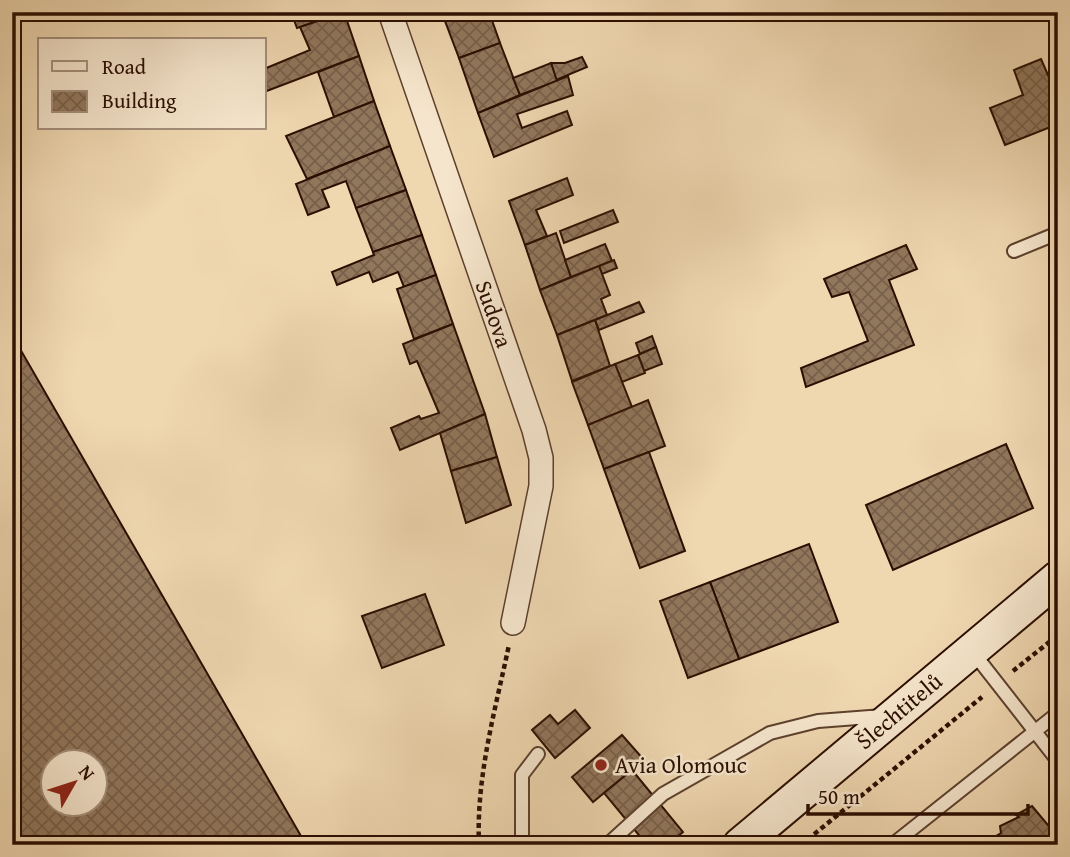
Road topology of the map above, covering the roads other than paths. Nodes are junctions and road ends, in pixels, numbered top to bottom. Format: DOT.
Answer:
graph roads {
  1 [pos="390,12"];
  2 [pos="1058,233"];
  3 [pos="1014,251"];
  4 [pos="1058,578"];
  5 [pos="513,623"];
  6 [pos="971,650"];
  7 [pos="1058,713"];
  8 [pos="894,715"];
  9 [pos="1035,732"];
  10 [pos="538,754"];
  11 [pos="1058,761"];
  12 [pos="522,845"];
  13 [pos="607,845"];
  14 [pos="740,845"];
  15 [pos="892,845"];
  1 -- 5 [label="street, Sudova"];
  2 -- 3 [label="lane"];
  4 -- 6 [label="street, Šlechtitelů"];
  6 -- 8 [label="street, Šlechtitelů"];
  6 -- 9 [label="lane"];
  7 -- 9 [label="lane"];
  8 -- 13 [label="lane"];
  8 -- 14 [label="street, Šlechtitelů"];
  9 -- 11 [label="lane"];
  9 -- 15 [label="lane"];
  10 -- 12 [label="lane"];
}
